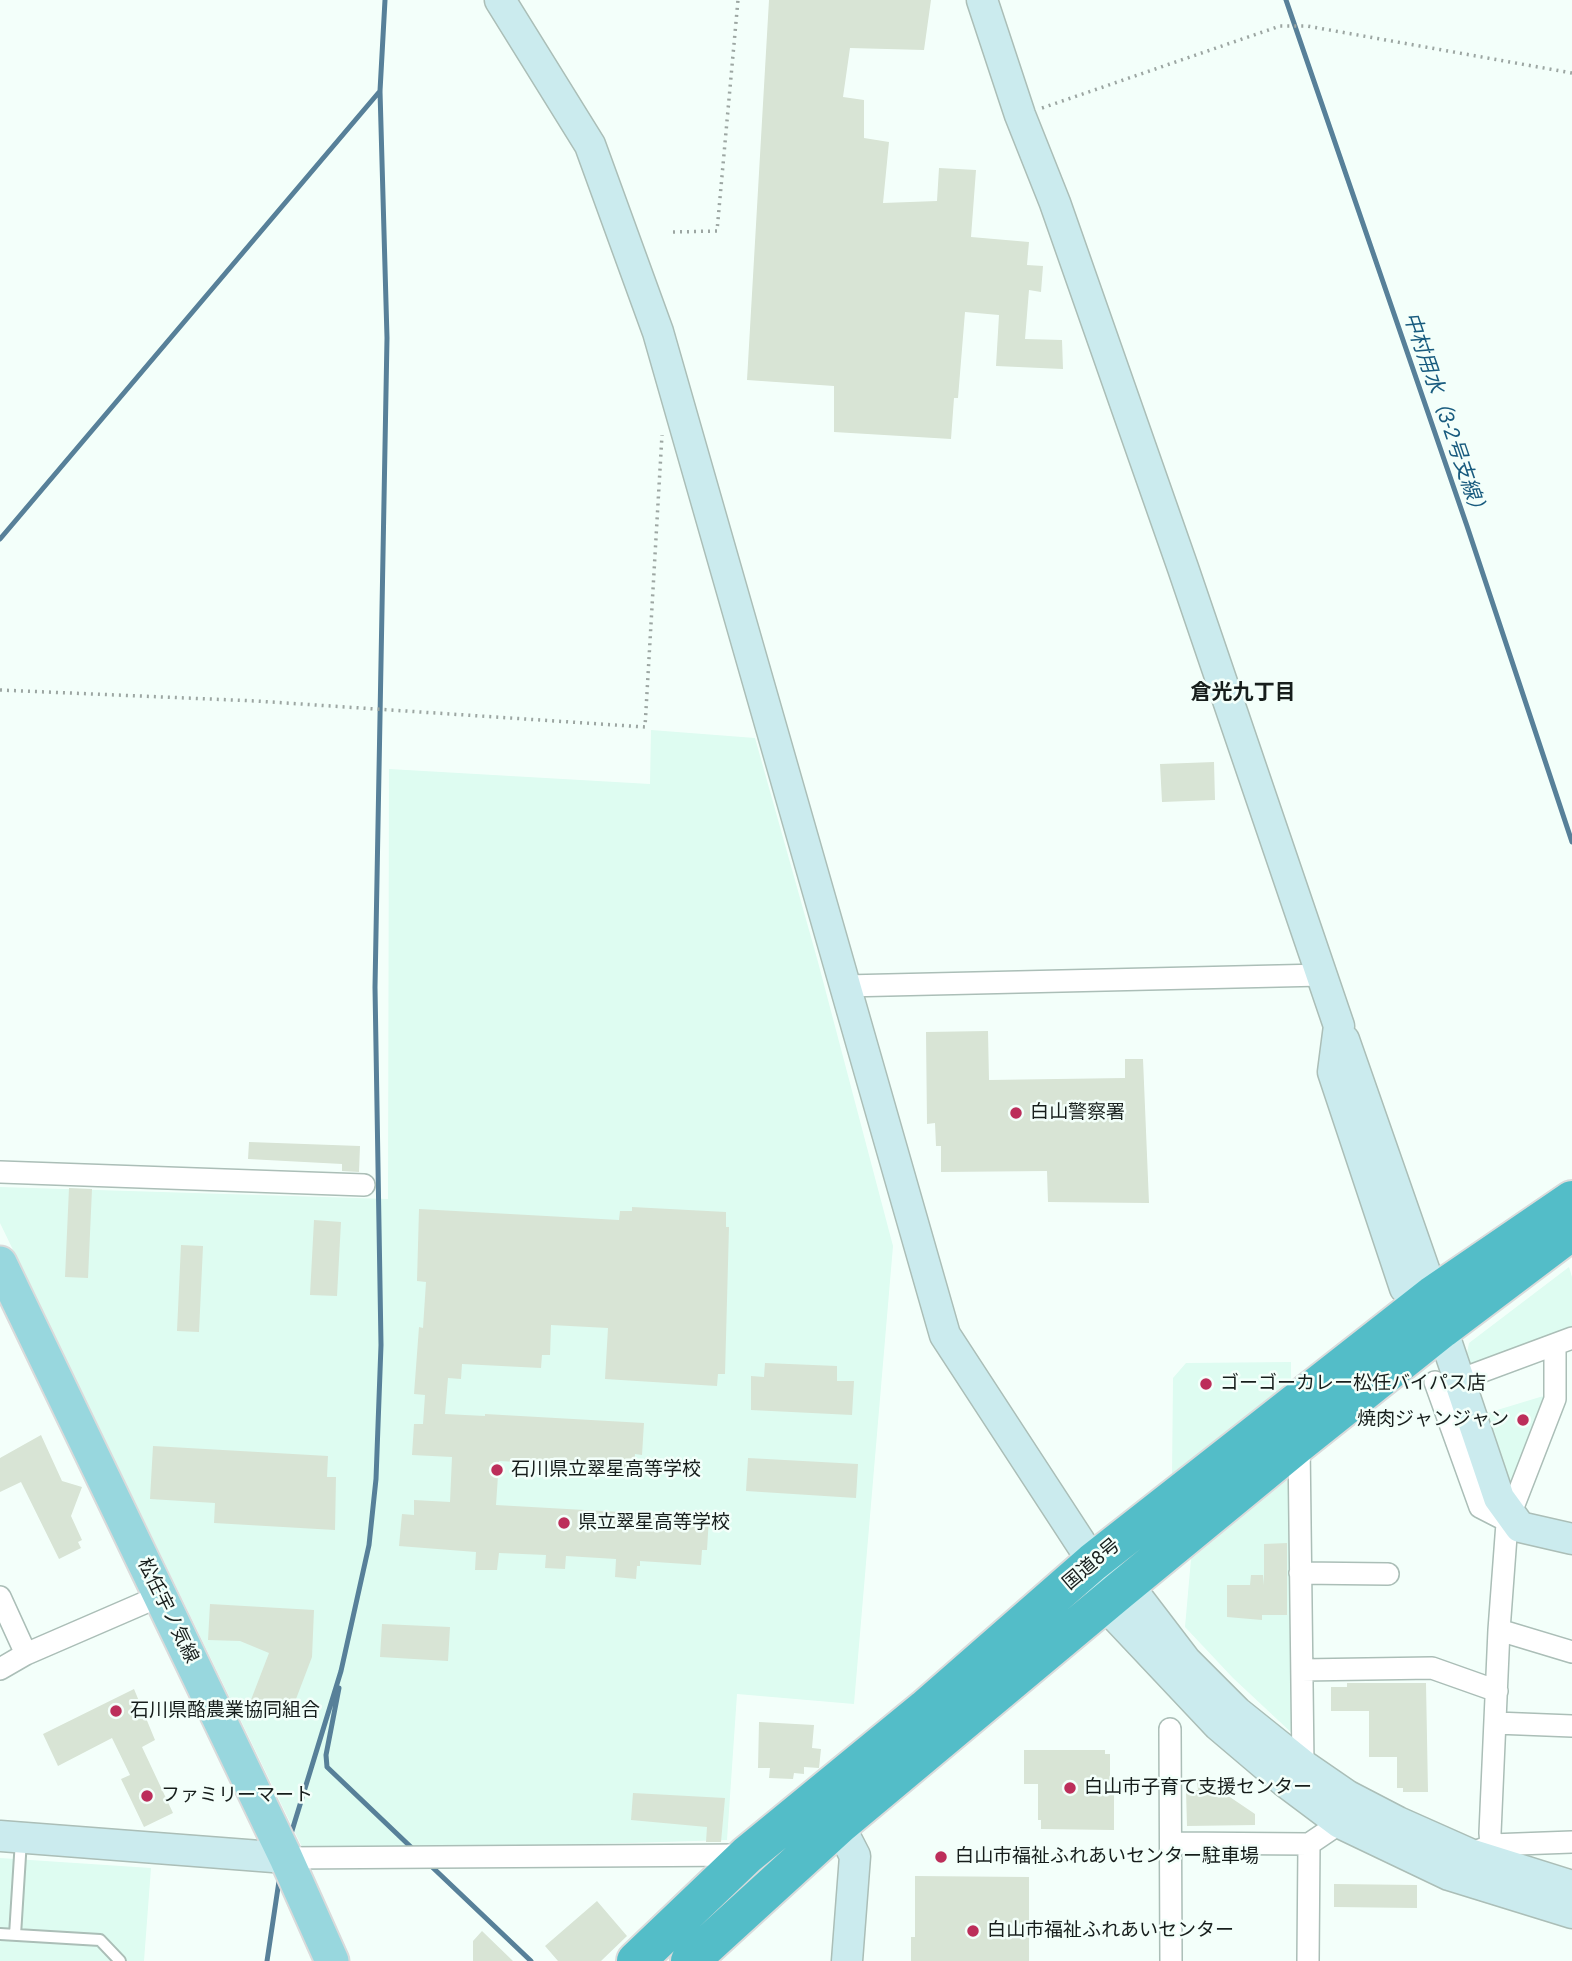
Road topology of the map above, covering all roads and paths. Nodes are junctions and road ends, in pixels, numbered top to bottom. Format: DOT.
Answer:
graph roads {
  1 [pos="500,0"];
  2 [pos="738,0"];
  3 [pos="982,0"];
  4 [pos="1572,73"];
  5 [pos="1020,116"];
  6 [pos="673,232"];
  7 [pos="662,429"];
  8 [pos="0,690"];
  9 [pos="1322,975"];
  10 [pos="845,986"];
  11 [pos="0,1172"];
  12 [pos="365,1185"];
  13 [pos="1572,1200"];
  14 [pos="1572,1232"];
  15 [pos="0,1263"];
  16 [pos="1426,1304"];
  17 [pos="1564,1342"];
  18 [pos="1447,1381"];
  19 [pos="1299,1443"];
  20 [pos="1512,1522"];
  21 [pos="1572,1539"];
  22 [pos="1093,1562"];
  23 [pos="1300,1573"];
  24 [pos="1388,1574"];
  25 [pos="1116,1595"];
  26 [pos="160,1596"];
  27 [pos="0,1597"];
  28 [pos="1499,1630"];
  29 [pos="1572,1652"];
  30 [pos="26,1654"];
  31 [pos="0,1669"];
  32 [pos="1302,1670"];
  33 [pos="1497,1691"];
  34 [pos="1496,1723"];
  35 [pos="1572,1726"];
  36 [pos="1170,1729"];
  37 [pos="1303,1765"];
  38 [pos="1340,1823"];
  39 [pos="839,1825"];
  40 [pos="11,1837"];
  41 [pos="1572,1842"];
  42 [pos="1171,1843"];
  43 [pos="1310,1844"];
  44 [pos="1481,1850"];
  45 [pos="747,1855"];
  46 [pos="286,1858"];
  47 [pos="1572,1886"];
  48 [pos="1572,1913"];
  49 [pos="0,1934"];
  50 [pos="15,1935"];
  51 [pos="120,1961"];
  52 [pos="332,1961"];
  53 [pos="636,1961"];
  54 [pos="690,1961"];
  55 [pos="847,1961"];
  56 [pos="1171,1961"];
  57 [pos="1308,1961"];
  1 -- 10 [label="street"];
  2 -- 6 [label="path"];
  3 -- 5 [label="street"];
  4 -- 5 [label="path"];
  5 -- 9 [label="street"];
  7 -- 8 [label="path"];
  9 -- 10 [label="street"];
  9 -- 16 [label="street"];
  10 -- 22 [label="street"];
  11 -- 12 [label="street"];
  13 -- 16 [label="highway, 国道8号"];
  14 -- 16 [label="highway, 国道8号"];
  15 -- 26 [label="main road, 松任宇ノ気線"];
  16 -- 18 [label="street"];
  16 -- 19 [label="highway, 国道8号"];
  16 -- 22 [label="highway, 国道8号"];
  17 -- 18 [label="street"];
  17 -- 20 [label="street"];
  18 -- 20 [label="street"];
  19 -- 23 [label="street"];
  19 -- 25 [label="highway, 国道8号"];
  20 -- 21 [label="street"];
  20 -- 28 [label="street"];
  22 -- 25 [label="street"];
  22 -- 45 [label="highway, 国道8号"];
  23 -- 24 [label="street"];
  23 -- 32 [label="street"];
  25 -- 37 [label="street"];
  25 -- 38 [label="street"];
  25 -- 39 [label="highway, 国道8号"];
  26 -- 30 [label="street"];
  26 -- 46 [label="main road, 松任宇ノ気線"];
  27 -- 30 [label="street"];
  28 -- 29 [label="street"];
  28 -- 33 [label="street"];
  30 -- 31 [label="street"];
  32 -- 33 [label="street"];
  32 -- 37 [label="street"];
  33 -- 34 [label="street"];
  34 -- 35 [label="street"];
  34 -- 44 [label="street"];
  36 -- 42 [label="street"];
  37 -- 44 [label="street"];
  38 -- 43 [label="street"];
  38 -- 48 [label="street"];
  39 -- 54 [label="highway, 国道8号"];
  39 -- 55 [label="street"];
  40 -- 46 [label="street"];
  40 -- 50 [label="lane"];
  41 -- 44 [label="street"];
  42 -- 43 [label="street"];
  42 -- 56 [label="street"];
  43 -- 57 [label="street"];
  44 -- 47 [label="street"];
  45 -- 46 [label="street"];
  45 -- 53 [label="highway, 国道8号"];
  46 -- 52 [label="main road, 松任宇ノ気線"];
  49 -- 50 [label="lane"];
  50 -- 51 [label="lane"];
}
